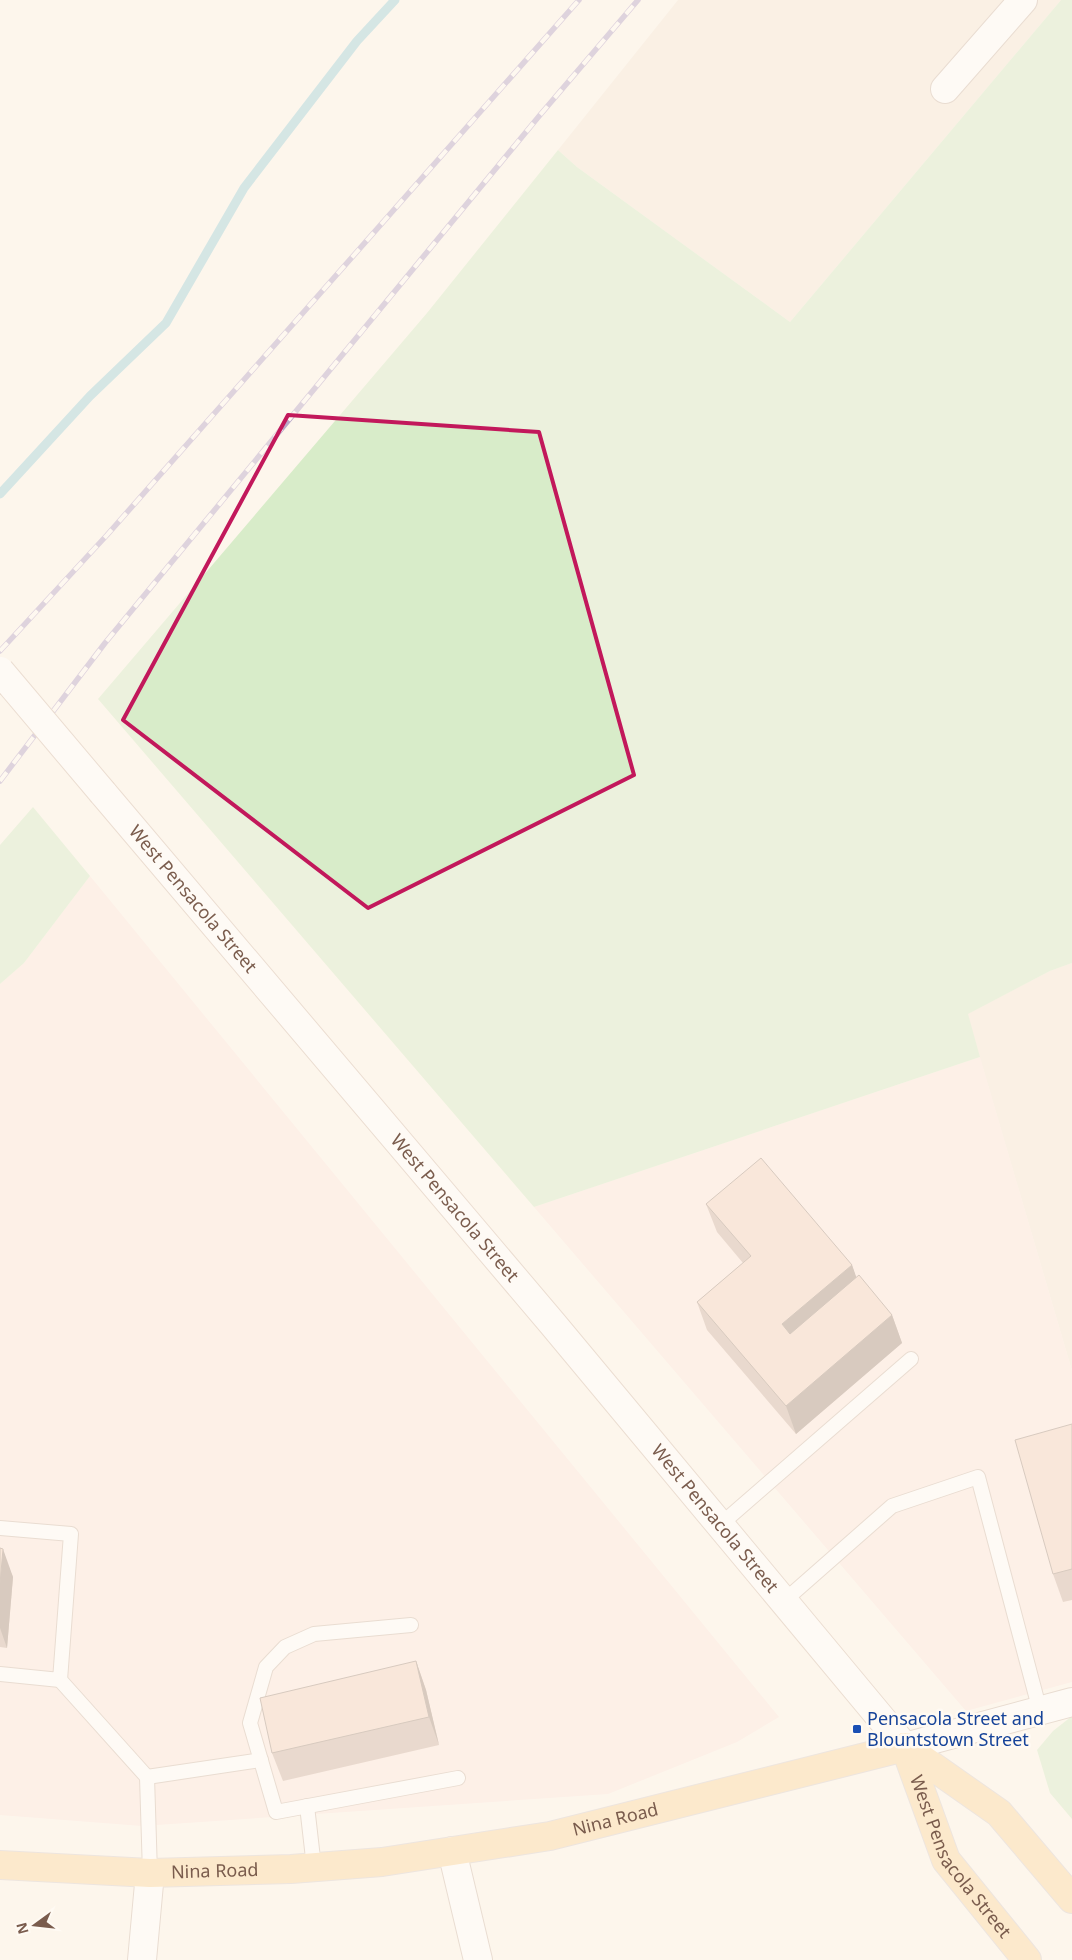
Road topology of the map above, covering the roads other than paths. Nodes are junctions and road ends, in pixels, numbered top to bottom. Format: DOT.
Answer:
graph roads {
  1 [pos="1024,0"];
  2 [pos="945,89"];
  3 [pos="0,671"];
  4 [pos="912,1359"];
  5 [pos="720,1525"];
  6 [pos="0,1528"];
  7 [pos="784,1601"];
  8 [pos="411,1625"];
  9 [pos="0,1674"];
  10 [pos="60,1680"];
  11 [pos="1072,1702"];
  12 [pos="1040,1711"];
  13 [pos="905,1747"];
  14 [pos="261,1760"];
  15 [pos="146,1777"];
  16 [pos="458,1778"];
  17 [pos="307,1806"];
  18 [pos="452,1851"];
  19 [pos="0,1865"];
  20 [pos="314,1867"];
  21 [pos="150,1872"];
  22 [pos="1072,1899"];
  23 [pos="142,1960"];
  24 [pos="478,1960"];
  25 [pos="1027,1960"];
  1 -- 2 [label="main road"];
  3 -- 5 [label="main road, West Pensacola Street, bridge"];
  4 -- 5 [label="lane"];
  5 -- 7 [label="main road, West Pensacola Street"];
  6 -- 10 [label="lane"];
  7 -- 12 [label="lane"];
  7 -- 13 [label="main road, West Pensacola Street"];
  8 -- 14 [label="lane"];
  9 -- 10 [label="lane"];
  10 -- 15 [label="lane"];
  11 -- 12 [label="main road, Nina Road"];
  12 -- 13 [label="main road, Nina Road"];
  13 -- 18 [label="main road, Nina Road"];
  13 -- 22 [label="main road, West Pensacola Street"];
  13 -- 25 [label="main road, West Pensacola Street"];
  14 -- 15 [label="lane"];
  14 -- 17 [label="lane"];
  15 -- 21 [label="lane"];
  16 -- 17 [label="lane"];
  17 -- 20 [label="lane"];
  18 -- 20 [label="main road, Nina Road"];
  18 -- 24 [label="main road"];
  19 -- 21 [label="main road, Nina Road"];
  20 -- 21 [label="main road, Nina Road"];
  21 -- 23 [label="main road"];
}
